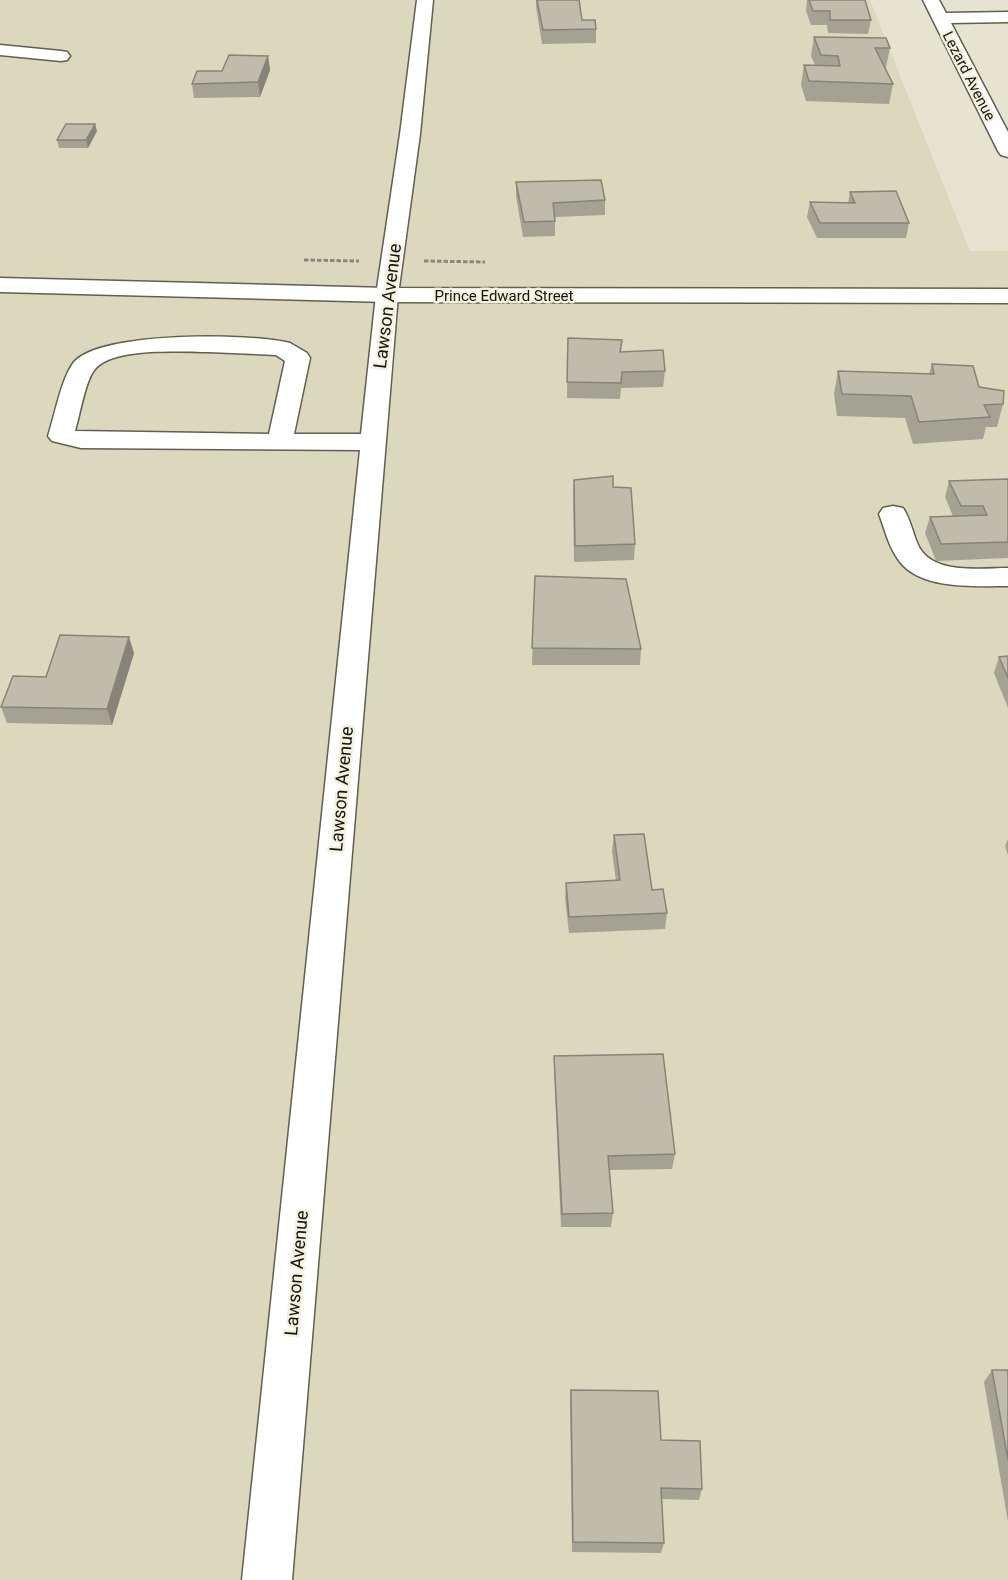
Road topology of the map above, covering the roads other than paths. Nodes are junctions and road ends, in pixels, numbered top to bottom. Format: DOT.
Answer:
graph roads {
  1 [pos="424,0"];
  2 [pos="931,0"];
  3 [pos="1008,17"];
  4 [pos="939,18"];
  5 [pos="0,50"];
  6 [pos="61,56"];
  7 [pos="1008,151"];
  8 [pos="0,285"];
  9 [pos="387,295"];
  10 [pos="1008,296"];
  11 [pos="280,441"];
  12 [pos="373,442"];
  13 [pos="893,514"];
  14 [pos="1008,577"];
  15 [pos="267,1580"];
  1 -- 9 [label="street, Lawson Avenue"];
  2 -- 4 [label="street, Lezard Avenue"];
  3 -- 4 [label="street"];
  4 -- 7 [label="street, Lezard Avenue"];
  5 -- 6 [label="street"];
  8 -- 9 [label="street, Prince Edward Street"];
  9 -- 10 [label="street, Prince Edward Street"];
  9 -- 12 [label="street, Lawson Avenue"];
  11 -- 11 [label="street"];
  11 -- 12 [label="street"];
  12 -- 15 [label="street, Lawson Avenue"];
  13 -- 14 [label="street"];
}
